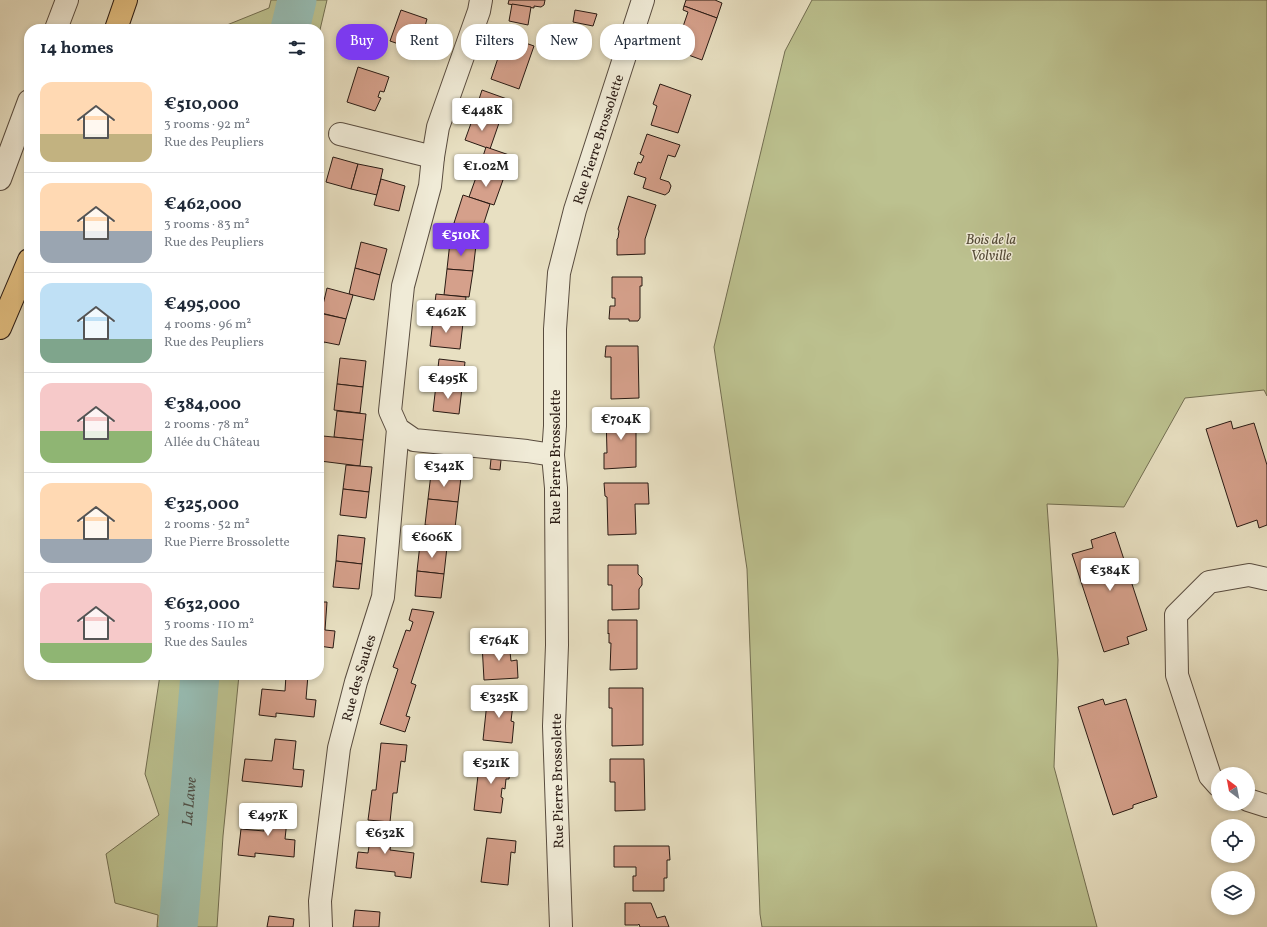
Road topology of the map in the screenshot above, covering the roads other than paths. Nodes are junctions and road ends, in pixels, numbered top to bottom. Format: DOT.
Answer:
graph roads {
  1 [pos="67,0"];
  2 [pos="126,0"];
  3 [pos="481,0"];
  4 [pos="643,0"];
  5 [pos="58,24"];
  6 [pos="118,24"];
  7 [pos="24,115"];
  8 [pos="340,134"];
  9 [pos="433,157"];
  10 [pos="0,180"];
  11 [pos="24,272"];
  12 [pos="0,328"];
  13 [pos="398,429"];
  14 [pos="553,455"];
  15 [pos="1267,579"];
  16 [pos="1211,777"];
  17 [pos="1255,802"];
  18 [pos="1267,806"];
  19 [pos="321,927"];
  20 [pos="560,927"];
  1 -- 5 [label="street"];
  2 -- 6 [label="main road"];
  3 -- 9 [label="street"];
  4 -- 14 [label="street, Rue Pierre Brossolette"];
  7 -- 10 [label="street"];
  8 -- 9 [label="street"];
  9 -- 13 [label="street"];
  11 -- 12 [label="main road"];
  13 -- 14 [label="street"];
  13 -- 19 [label="street, Rue des Saules"];
  14 -- 20 [label="street, Rue Pierre Brossolette"];
  15 -- 16 [label="street"];
  17 -- 18 [label="street"];
}
